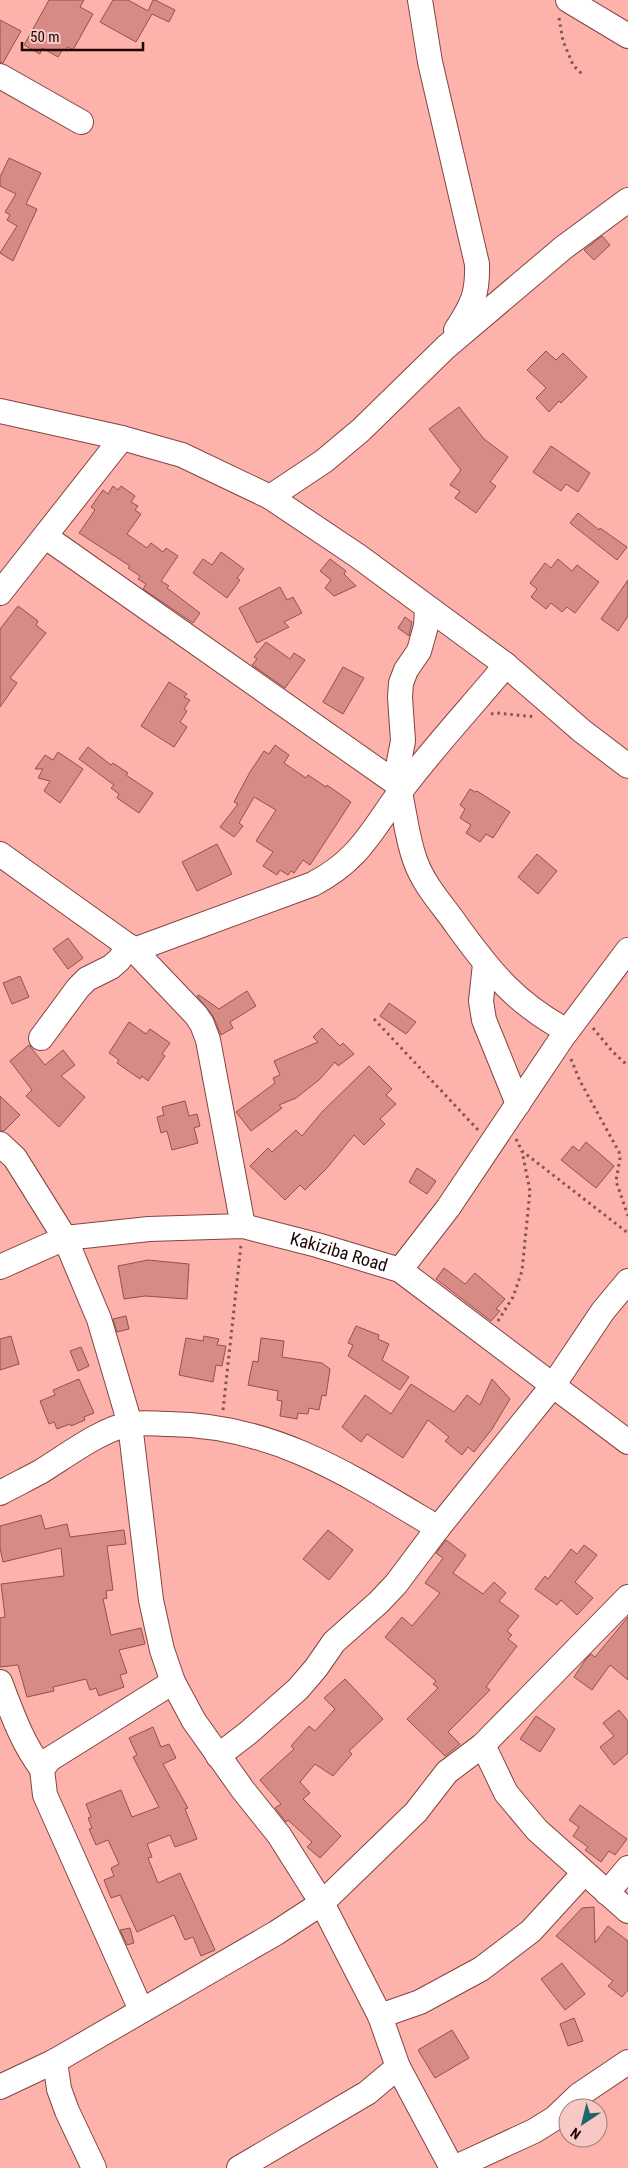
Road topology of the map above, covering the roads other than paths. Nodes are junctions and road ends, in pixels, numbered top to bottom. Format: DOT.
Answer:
graph roads {
  1 [pos="420,0"];
  2 [pos="562,6"];
  3 [pos="628,36"];
  4 [pos="0,76"];
  5 [pos="81,122"];
  6 [pos="628,200"];
  7 [pos="446,347"];
  8 [pos="0,411"];
  9 [pos="122,438"];
  10 [pos="270,497"];
  11 [pos="46,536"];
  12 [pos="0,593"];
  13 [pos="426,608"];
  14 [pos="506,665"];
  15 [pos="628,766"];
  16 [pos="399,788"];
  17 [pos="0,854"];
  18 [pos="131,948"];
  19 [pos="628,950"];
  20 [pos="485,964"];
  21 [pos="570,1028"];
  22 [pos="41,1038"];
  23 [pos="513,1112"];
  24 [pos="0,1144"];
  25 [pos="243,1226"];
  26 [pos="65,1238"];
  27 [pos="0,1267"];
  28 [pos="400,1270"];
  29 [pos="628,1280"];
  30 [pos="554,1384"];
  31 [pos="130,1424"];
  32 [pos="628,1442"];
  33 [pos="0,1493"];
  34 [pos="438,1528"];
  35 [pos="628,1596"];
  36 [pos="0,1682"];
  37 [pos="173,1682"];
  38 [pos="484,1745"];
  39 [pos="218,1756"];
  40 [pos="42,1769"];
  41 [pos="628,1868"];
  42 [pos="584,1873"];
  43 [pos="607,1893"];
  44 [pos="322,1903"];
  45 [pos="628,1911"];
  46 [pos="142,2010"];
  47 [pos="380,2016"];
  48 [pos="55,2061"];
  49 [pos="628,2062"];
  50 [pos="398,2068"];
  51 [pos="0,2087"];
  52 [pos="94,2168"];
  53 [pos="239,2168"];
  54 [pos="453,2168"];
  1 -- 7 [label="street"];
  2 -- 3 [label="street"];
  4 -- 5 [label="street"];
  6 -- 7 [label="street"];
  7 -- 10 [label="street"];
  8 -- 9 [label="street"];
  9 -- 10 [label="street"];
  9 -- 11 [label="street"];
  10 -- 13 [label="street"];
  11 -- 12 [label="street"];
  11 -- 16 [label="street"];
  13 -- 14 [label="street"];
  13 -- 16 [label="street"];
  14 -- 15 [label="street"];
  14 -- 16 [label="street"];
  16 -- 18 [label="street"];
  16 -- 20 [label="street"];
  17 -- 18 [label="street"];
  18 -- 22 [label="street"];
  18 -- 25 [label="street"];
  19 -- 21 [label="street"];
  20 -- 21 [label="street"];
  20 -- 23 [label="street"];
  21 -- 23 [label="street"];
  23 -- 28 [label="street"];
  24 -- 26 [label="street"];
  25 -- 26 [label="street, Kakiziba Road"];
  25 -- 28 [label="street, Kakiziba Road"];
  26 -- 27 [label="street, Kakiziba Road"];
  26 -- 31 [label="street"];
  28 -- 30 [label="street, Kakiziba Road"];
  29 -- 30 [label="street"];
  30 -- 32 [label="street, Kakiziba Road"];
  30 -- 34 [label="street"];
  31 -- 33 [label="street"];
  31 -- 34 [label="street"];
  31 -- 37 [label="street"];
  34 -- 39 [label="street"];
  35 -- 38 [label="street"];
  36 -- 40 [label="street"];
  37 -- 39 [label="street"];
  37 -- 40 [label="street"];
  38 -- 42 [label="street"];
  38 -- 44 [label="street"];
  39 -- 44 [label="street"];
  40 -- 46 [label="street"];
  41 -- 43 [label="street"];
  42 -- 43 [label="street"];
  42 -- 47 [label="street"];
  43 -- 45 [label="street"];
  44 -- 46 [label="street"];
  44 -- 47 [label="street"];
  46 -- 48 [label="street"];
  47 -- 50 [label="street"];
  48 -- 51 [label="street"];
  48 -- 52 [label="street"];
  49 -- 54 [label="street"];
  50 -- 53 [label="street"];
  50 -- 54 [label="street"];
}
